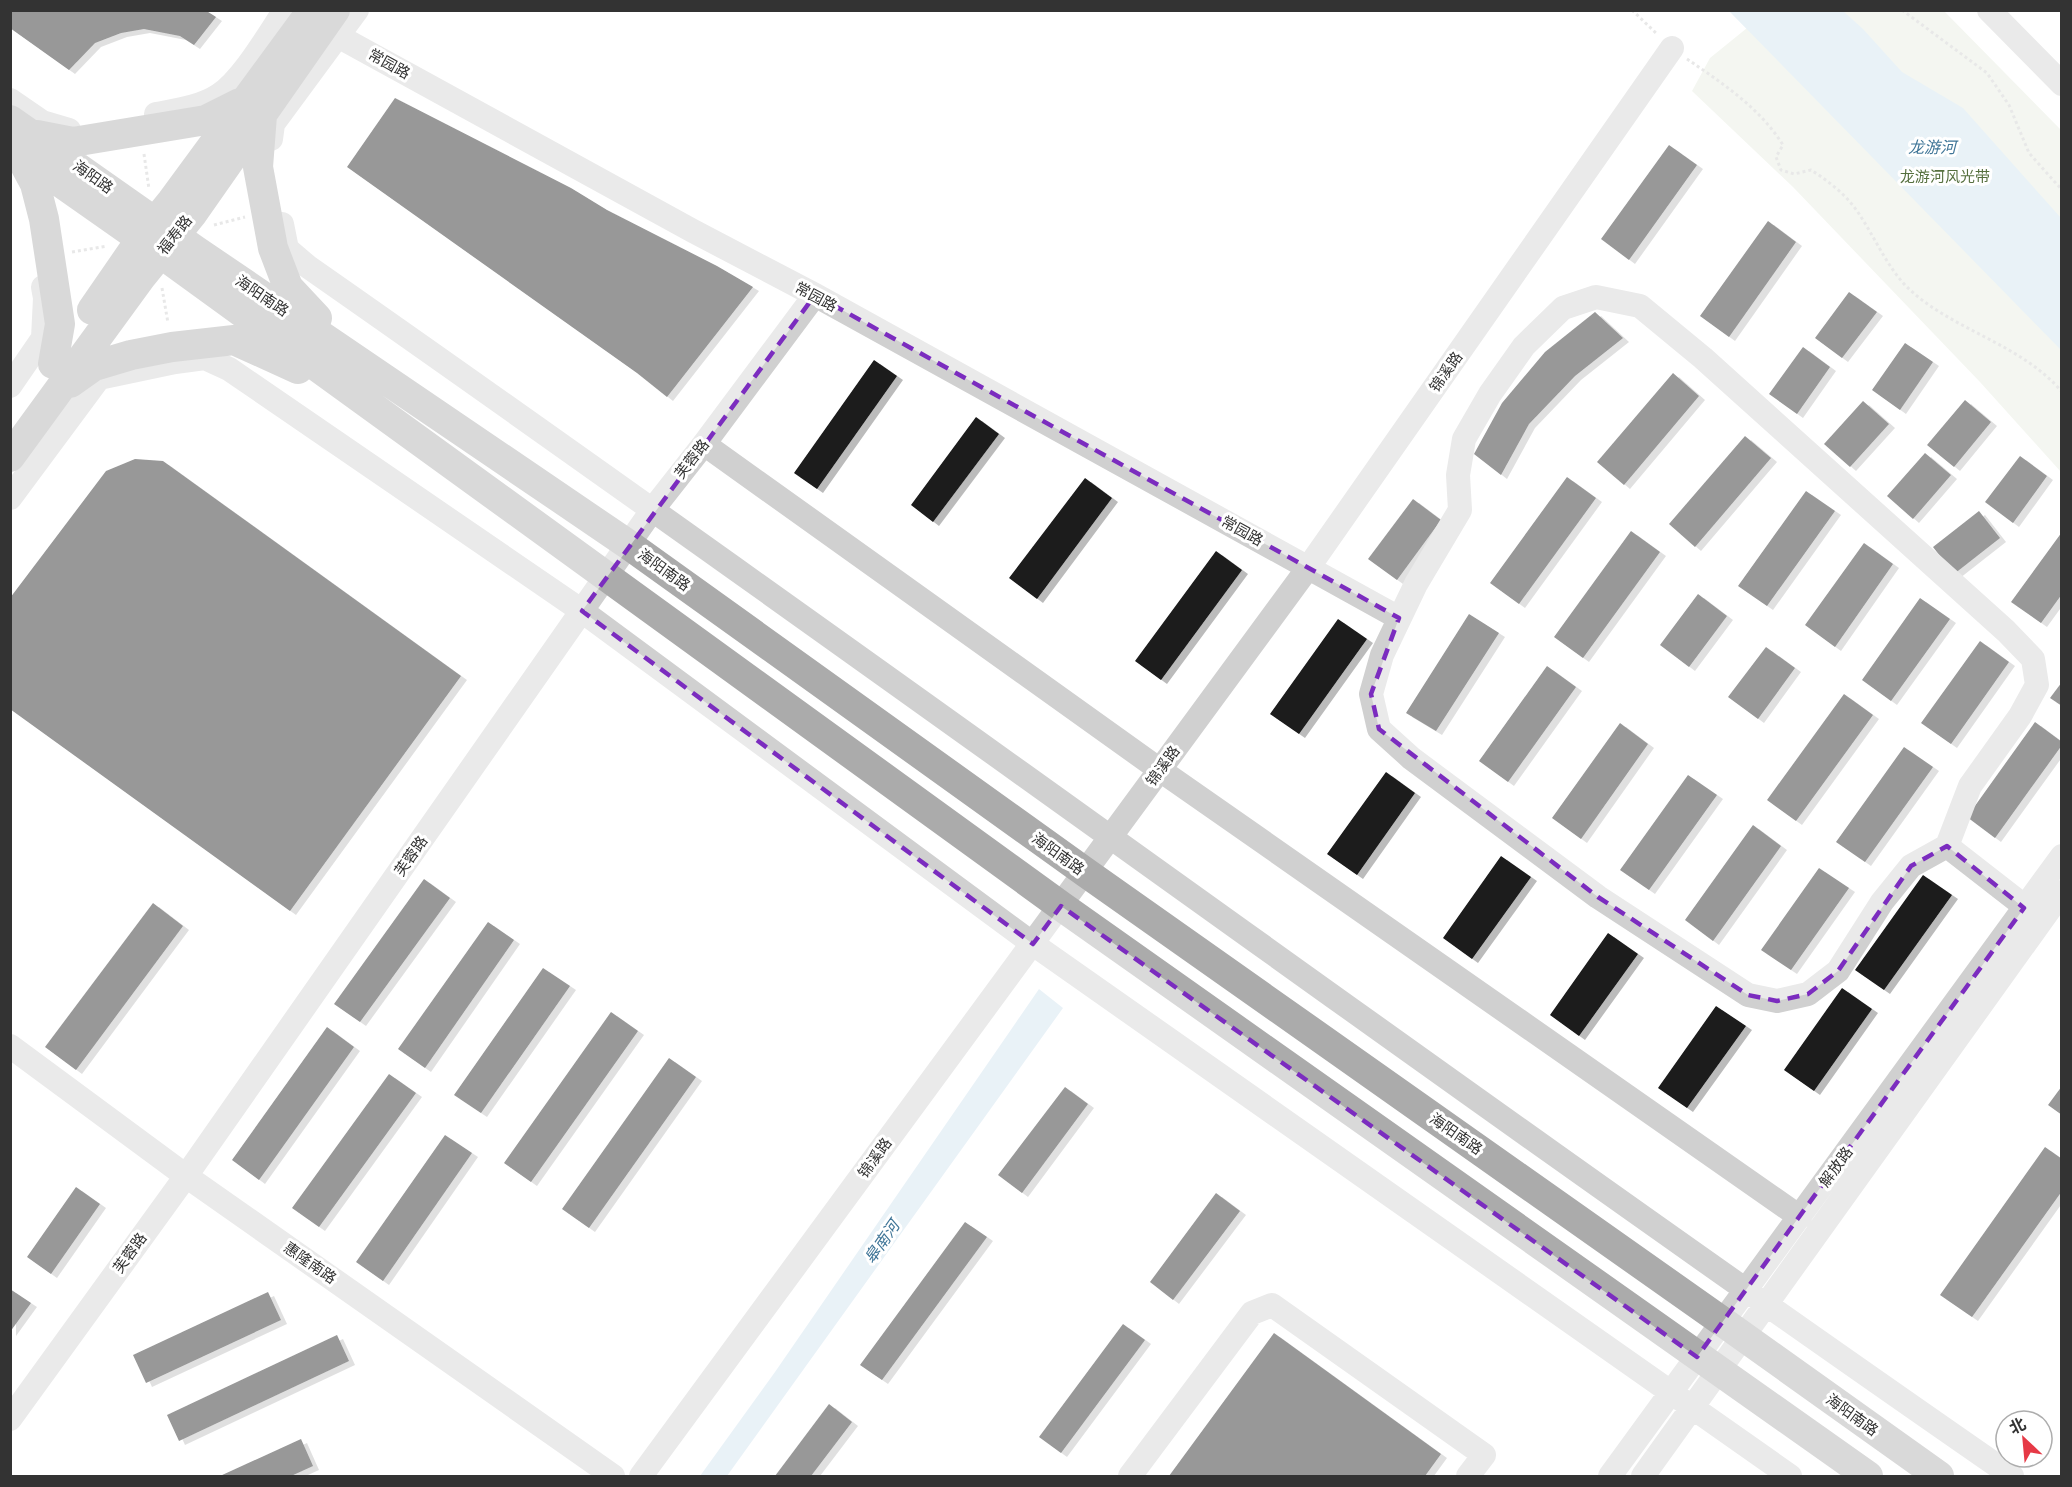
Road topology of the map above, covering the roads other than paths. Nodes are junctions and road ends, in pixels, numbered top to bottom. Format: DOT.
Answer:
graph roads {
  1 [pos="285,10"];
  2 [pos="357,10"];
  3 [pos="1989,10"];
  4 [pos="327,21"];
  5 [pos="1672,48"];
  6 [pos="2061,84"];
  7 [pos="10,100"];
  8 [pos="253,108"];
  9 [pos="16,145"];
  10 [pos="158,238"];
  11 [pos="814,295"];
  12 [pos="358,361"];
  13 [pos="55,378"];
  14 [pos="10,386"];
  15 [pos="346,389"];
  16 [pos="10,425"];
  17 [pos="704,444"];
  18 [pos="10,458"];
  19 [pos="10,498"];
  20 [pos="653,509"];
  21 [pos="629,545"];
  22 [pos="1308,568"];
  23 [pos="606,577"];
  24 [pos="582,611"];
  25 [pos="1399,618"];
  26 [pos="1160,770"];
  27 [pos="1110,837"];
  28 [pos="1947,846"];
  29 [pos="2061,856"];
  30 [pos="1085,872"];
  31 [pos="2061,892"];
  32 [pos="1061,906"];
  33 [pos="2033,913"];
  34 [pos="1033,944"];
  35 [pos="10,1046"];
  36 [pos="186,1176"];
  37 [pos="1800,1217"];
  38 [pos="1745,1290"];
  39 [pos="1767,1306"];
  40 [pos="1734,1330"];
  41 [pos="1708,1365"];
  42 [pos="1671,1392"];
  43 [pos="1693,1408"];
  44 [pos="10,1419"];
  45 [pos="613,1476"];
  46 [pos="641,1476"];
  47 [pos="1130,1476"];
  48 [pos="1468,1476"];
  49 [pos="1610,1476"];
  50 [pos="1643,1476"];
  51 [pos="1790,1476"];
  52 [pos="1868,1476"];
  53 [pos="1939,1476"];
  54 [pos="2012,1476"];
  1 -- 7 [label="street"];
  2 -- 4 [label="street"];
  3 -- 6 [label="street"];
  4 -- 8 [label="main road, 福寿路"];
  4 -- 11 [label="street, 常园路"];
  4 -- 20 [label="street"];
  5 -- 22 [label="street, 锦溪路"];
  8 -- 9 [label="main road"];
  8 -- 10 [label="main road, 福寿路"];
  8 -- 12 [label="main road"];
  9 -- 10 [label="main road, 海阳路"];
  9 -- 13 [label="main road"];
  9 -- 14 [label="street"];
  10 -- 12 [label="main road, 海阳南路"];
  10 -- 13 [label="main road, 福寿路"];
  10 -- 15 [label="main road, 海阳南路"];
  11 -- 17 [label="street, 芙蓉路"];
  11 -- 22 [label="street, 常园路"];
  12 -- 21 [label="main road, 海阳南路"];
  13 -- 15 [label="main road"];
  13 -- 16 [label="main road, 福寿路"];
  13 -- 18 [label="main road, 福寿路"];
  15 -- 23 [label="main road, 海阳南路"];
  17 -- 20 [label="street, 芙蓉路"];
  17 -- 26 [label="street"];
  19 -- 24 [label="street"];
  20 -- 21 [label="street, 芙蓉路"];
  20 -- 27 [label="street"];
  21 -- 23 [label="street, 芙蓉路"];
  21 -- 30 [label="main road, 海阳南路"];
  22 -- 25 [label="street, 常园路"];
  22 -- 26 [label="street, 锦溪路"];
  23 -- 24 [label="street, 芙蓉路"];
  23 -- 32 [label="main road, 海阳南路"];
  24 -- 34 [label="street"];
  24 -- 36 [label="street, 芙蓉路"];
  25 -- 28 [label="street"];
  25 -- 28 [label="street"];
  26 -- 27 [label="street, 锦溪路"];
  26 -- 37 [label="street"];
  27 -- 30 [label="street, 锦溪路"];
  27 -- 38 [label="street"];
  28 -- 33 [label="street"];
  29 -- 33 [label="street, 解放路"];
  30 -- 32 [label="street, 锦溪路"];
  30 -- 40 [label="main road, 海阳南路"];
  31 -- 33 [label="street, 解放路"];
  32 -- 34 [label="street, 锦溪路"];
  32 -- 41 [label="main road, 海阳南路"];
  33 -- 37 [label="street, 解放路"];
  33 -- 39 [label="street, 解放路"];
  34 -- 42 [label="street"];
  34 -- 46 [label="street, 锦溪路"];
  35 -- 36 [label="street, 惠隆南路"];
  36 -- 44 [label="street, 芙蓉路"];
  36 -- 45 [label="street, 惠隆南路"];
  37 -- 38 [label="street, 解放路"];
  38 -- 39 [label="street"];
  38 -- 40 [label="street, 解放路"];
  39 -- 40 [label="street, 解放路"];
  39 -- 54 [label="street"];
  40 -- 41 [label="street, 解放路"];
  40 -- 53 [label="main road, 海阳南路"];
  41 -- 42 [label="street, 解放路"];
  41 -- 43 [label="street, 解放路"];
  41 -- 52 [label="main road, 海阳南路"];
  42 -- 43 [label="street"];
  42 -- 49 [label="street, 解放路"];
  43 -- 50 [label="street, 解放路"];
  43 -- 51 [label="street"];
  47 -- 48 [label="street"];
}
